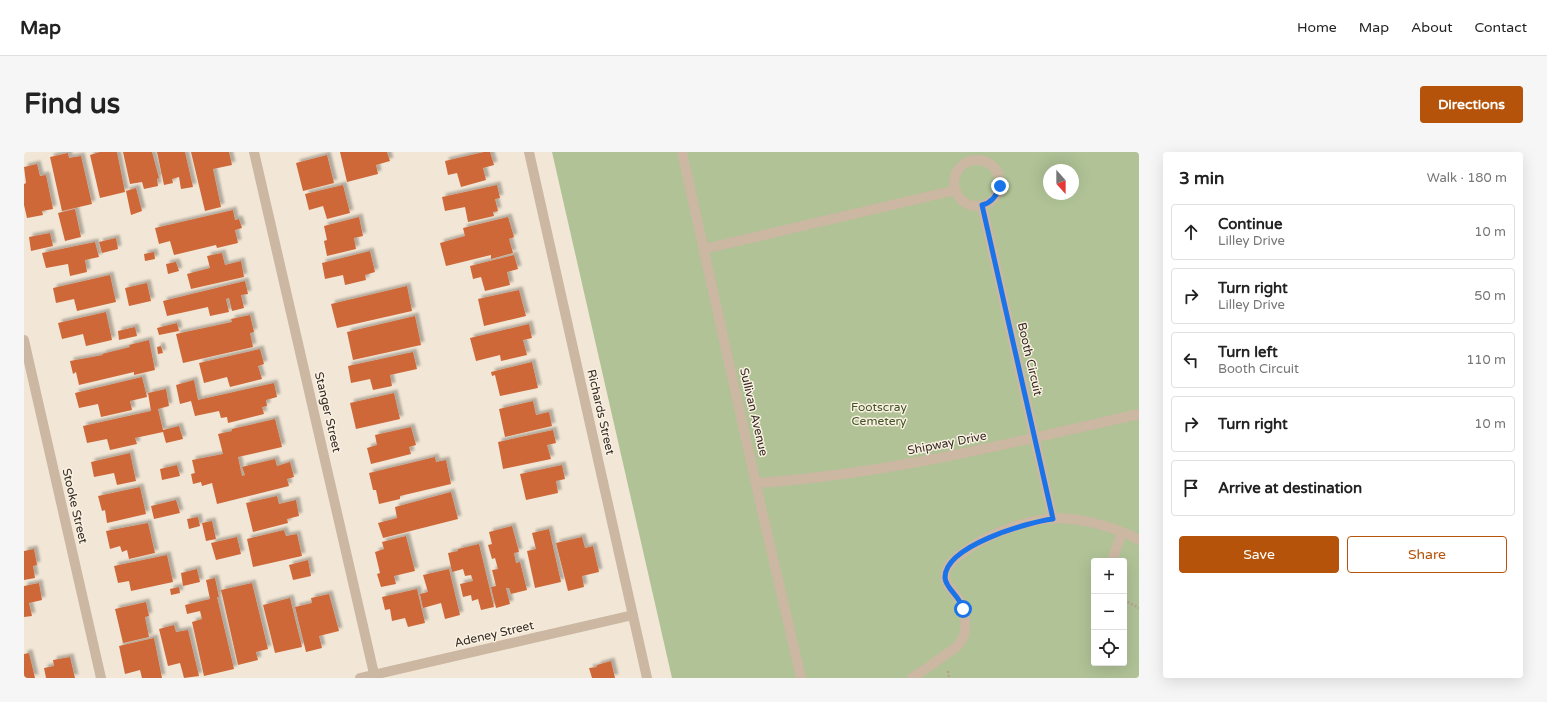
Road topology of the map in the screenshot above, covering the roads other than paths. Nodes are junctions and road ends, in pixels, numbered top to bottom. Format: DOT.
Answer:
graph roads {
  1 [pos="254,152"];
  2 [pos="529,152"];
  3 [pos="682,152"];
  4 [pos="956,190"];
  5 [pos="982,205"];
  6 [pos="704,249"];
  7 [pos="24,340"];
  8 [pos="1139,414"];
  9 [pos="1035,437"];
  10 [pos="757,484"];
  11 [pos="1053,519"];
  12 [pos="1122,532"];
  13 [pos="1139,540"];
  14 [pos="1113,558"];
  15 [pos="633,615"];
  16 [pos="375,676"];
  17 [pos="101,678"];
  18 [pos="360,678"];
  19 [pos="647,678"];
  20 [pos="801,678"];
  21 [pos="912,678"];
  1 -- 16 [label="street, Stanger Street"];
  2 -- 15 [label="street, Richards Street"];
  3 -- 6 [label="street, Sullivan Avenue"];
  4 -- 5 [label="street"];
  4 -- 5 [label="street"];
  4 -- 6 [label="street"];
  5 -- 9 [label="street, Booth Circuit"];
  6 -- 10 [label="street, Sullivan Avenue"];
  7 -- 17 [label="street, Stooke Street"];
  8 -- 9 [label="street, Shipway Drive"];
  9 -- 10 [label="street, Shipway Drive"];
  9 -- 11 [label="street, Booth Circuit"];
  10 -- 20 [label="street, Sullivan Avenue"];
  11 -- 12 [label="street"];
  11 -- 21 [label="street"];
  12 -- 13 [label="street"];
  12 -- 14 [label="street"];
  15 -- 16 [label="street, Adeney Street"];
  15 -- 19 [label="street, Richards Street"];
  16 -- 18 [label="street, Adeney Street"];
}
